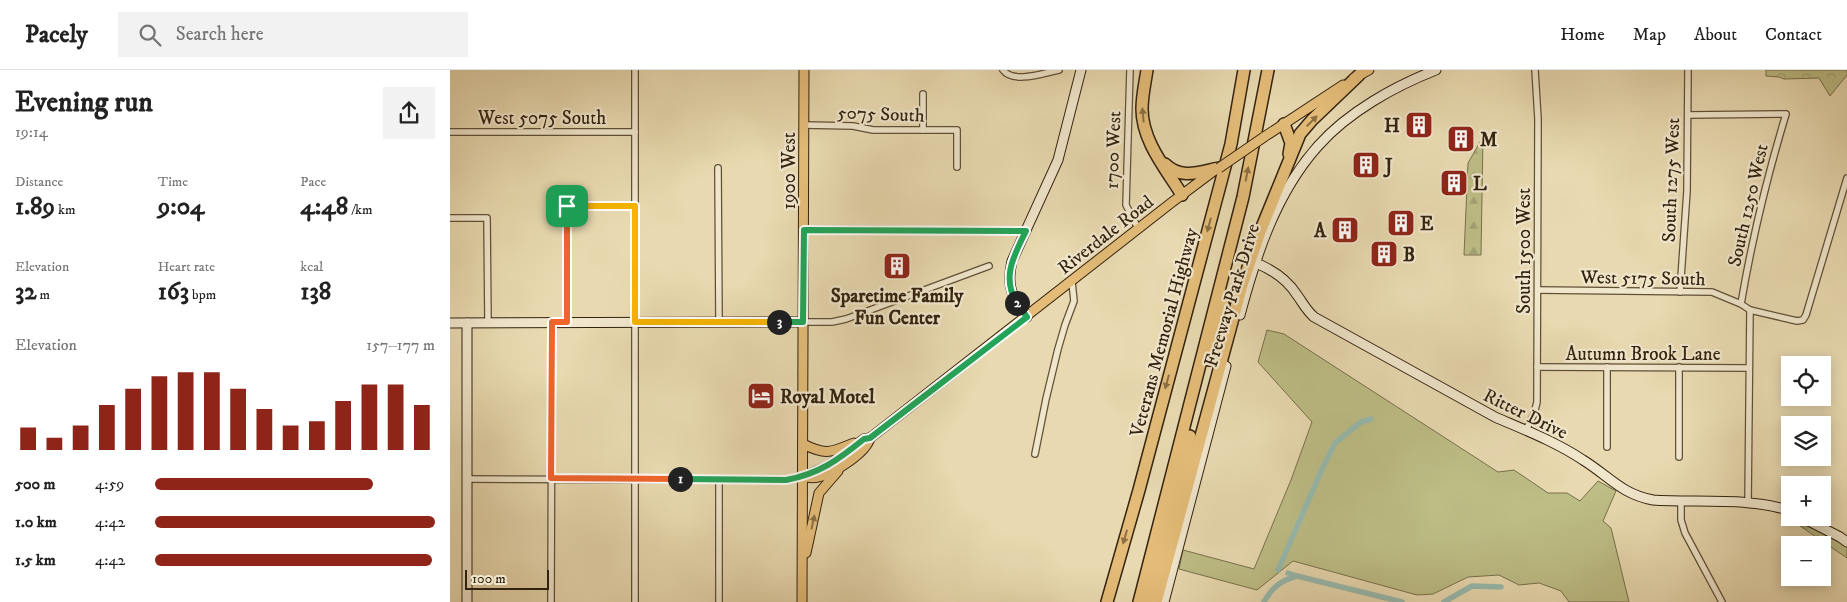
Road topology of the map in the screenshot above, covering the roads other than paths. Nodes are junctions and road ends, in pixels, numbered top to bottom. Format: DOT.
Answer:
graph roads {
  1 [pos="634,70"];
  2 [pos="804,70"];
  3 [pos="1003,70"];
  4 [pos="1059,70"];
  5 [pos="1081,70"];
  6 [pos="1130,70"];
  7 [pos="1147,70"];
  8 [pos="1237,70"];
  9 [pos="1244,70"];
  10 [pos="1268,70"];
  11 [pos="1436,70"];
  12 [pos="1535,70"];
  13 [pos="1688,70"];
  14 [pos="1364,73"];
  15 [pos="923,94"];
  16 [pos="1688,115"];
  17 [pos="1284,124"];
  18 [pos="804,125"];
  19 [pos="922,130"];
  20 [pos="450,132"];
  21 [pos="635,132"];
  22 [pos="1231,144"];
  23 [pos="1159,158"];
  24 [pos="1288,163"];
  25 [pos="957,167"];
  26 [pos="718,168"];
  27 [pos="1218,168"];
  28 [pos="1847,178"];
  29 [pos="1182,195"];
  30 [pos="1243,197"];
  31 [pos="635,206"];
  32 [pos="450,218"];
  33 [pos="1138,228"];
  34 [pos="804,230"];
  35 [pos="1026,231"];
  36 [pos="1256,263"];
  37 [pos="988,266"];
  38 [pos="1072,282"];
  39 [pos="1538,290"];
  40 [pos="1680,292"];
  41 [pos="1741,304"];
  42 [pos="1750,310"];
  43 [pos="1027,317"];
  44 [pos="450,322"];
  45 [pos="467,322"];
  46 [pos="488,322"];
  47 [pos="552,322"];
  48 [pos="567,322"];
  49 [pos="635,322"];
  50 [pos="719,322"];
  51 [pos="803,322"];
  52 [pos="1537,367"];
  53 [pos="1607,367"];
  54 [pos="1679,367"];
  55 [pos="1748,368"];
  56 [pos="1526,430"];
  57 [pos="867,439"];
  58 [pos="803,444"];
  59 [pos="1607,447"];
  60 [pos="1035,454"];
  61 [pos="1679,457"];
  62 [pos="842,466"];
  63 [pos="802,477"];
  64 [pos="551,478"];
  65 [pos="467,479"];
  66 [pos="636,479"];
  67 [pos="719,479"];
  68 [pos="1681,502"];
  69 [pos="1748,503"];
  70 [pos="1781,508"];
  71 [pos="1819,526"];
  72 [pos="1847,542"];
  73 [pos="802,570"];
  74 [pos="467,602"];
  75 [pos="551,602"];
  76 [pos="635,602"];
  77 [pos="719,602"];
  78 [pos="802,602"];
  79 [pos="1107,602"];
  80 [pos="1139,602"];
  81 [pos="1148,602"];
  82 [pos="1156,602"];
  83 [pos="1164,602"];
  84 [pos="1722,602"];
  1 -- 21 [label="street"];
  2 -- 18 [label="main road, 1900 West"];
  3 -- 4 [label="street"];
  5 -- 35 [label="street"];
  6 -- 33 [label="street, 1700 West"];
  23 -- 7 [label="highway, one-way"];
  8 -- 22 [label="highway"];
  9 -- 22 [label="highway, Veterans Memorial Highway"];
  30 -- 10 [label="highway, one-way"];
  11 -- 36 [label="street, Freeway Park Drive"];
  12 -- 39 [label="street, South 1500 West"];
  13 -- 16 [label="street, South 1275 West"];
  14 -- 17 [label="main road, Riverdale Road"];
  24 -- 14 [label="highway, one-way"];
  15 -- 19 [label="street"];
  16 -- 40 [label="street, South 1275 West"];
  16 -- 41 [label="street, South 1250 West"];
  17 -- 24 [label="highway"];
  17 -- 27 [label="main road, Riverdale Road, bridge"];
  18 -- 19 [label="street, 5075 South"];
  18 -- 34 [label="main road, 1900 West"];
  19 -- 25 [label="street, 5075 South"];
  20 -- 21 [label="street, West 5075 South"];
  21 -- 31 [label="street"];
  22 -- 79 [label="highway, Veterans Memorial Highway, one-way"];
  23 -- 27 [label="highway"];
  23 -- 29 [label="highway"];
  24 -- 82 [label="highway"];
  26 -- 50 [label="street"];
  27 -- 29 [label="main road, Riverdale Road"];
  28 -- 42 [label="street, West 5175 South"];
  29 -- 33 [label="main road, Riverdale Road"];
  30 -- 80 [label="highway"];
  30 -- 81 [label="highway"];
  31 -- 48 [label="street"];
  31 -- 49 [label="street"];
  32 -- 46 [label="street"];
  33 -- 38 [label="main road, Riverdale Road"];
  34 -- 35 [label="street"];
  34 -- 51 [label="main road, 1900 West"];
  35 -- 43 [label="street"];
  36 -- 56 [label="street, Ritter Drive"];
  36 -- 83 [label="street, Freeway Park Drive"];
  37 -- 51 [label="street"];
  38 -- 43 [label="main road, Riverdale Road"];
  38 -- 60 [label="street"];
  39 -- 40 [label="street, West 5175 South"];
  39 -- 52 [label="street, South 1500 West"];
  40 -- 41 [label="street, West 5175 South"];
  41 -- 42 [label="street, West 5175 South"];
  42 -- 55 [label="street"];
  43 -- 57 [label="main road, Riverdale Road"];
  44 -- 45 [label="street"];
  45 -- 46 [label="street"];
  45 -- 65 [label="street"];
  46 -- 47 [label="street"];
  47 -- 48 [label="street"];
  47 -- 64 [label="street"];
  48 -- 49 [label="street"];
  49 -- 50 [label="street"];
  49 -- 66 [label="street"];
  50 -- 51 [label="street"];
  51 -- 58 [label="main road, 1900 West"];
  52 -- 53 [label="street, Autumn Brook Lane"];
  52 -- 56 [label="street, South 1500 West"];
  53 -- 54 [label="street, Autumn Brook Lane"];
  53 -- 59 [label="street"];
  54 -- 55 [label="street, Autumn Brook Lane"];
  54 -- 61 [label="street"];
  55 -- 69 [label="street"];
  56 -- 68 [label="street, Ritter Drive"];
  57 -- 58 [label="main road"];
  57 -- 62 [label="main road, Riverdale Road"];
  57 -- 63 [label="main road, Riverdale Road"];
  58 -- 63 [label="main road, 1900 West"];
  62 -- 63 [label="main road, Riverdale Road"];
  73 -- 62 [label="main road, one-way"];
  63 -- 67 [label="street"];
  63 -- 73 [label="main road, 1900 West"];
  64 -- 65 [label="street"];
  64 -- 66 [label="street"];
  64 -- 75 [label="street"];
  65 -- 74 [label="street"];
  66 -- 67 [label="street"];
  66 -- 76 [label="street"];
  67 -- 77 [label="street"];
  68 -- 69 [label="street, Ritter Drive"];
  68 -- 84 [label="street"];
  69 -- 70 [label="street, Ritter Drive"];
  71 -- 72 [label="street"];
  73 -- 78 [label="main road, 1900 West"];
}
